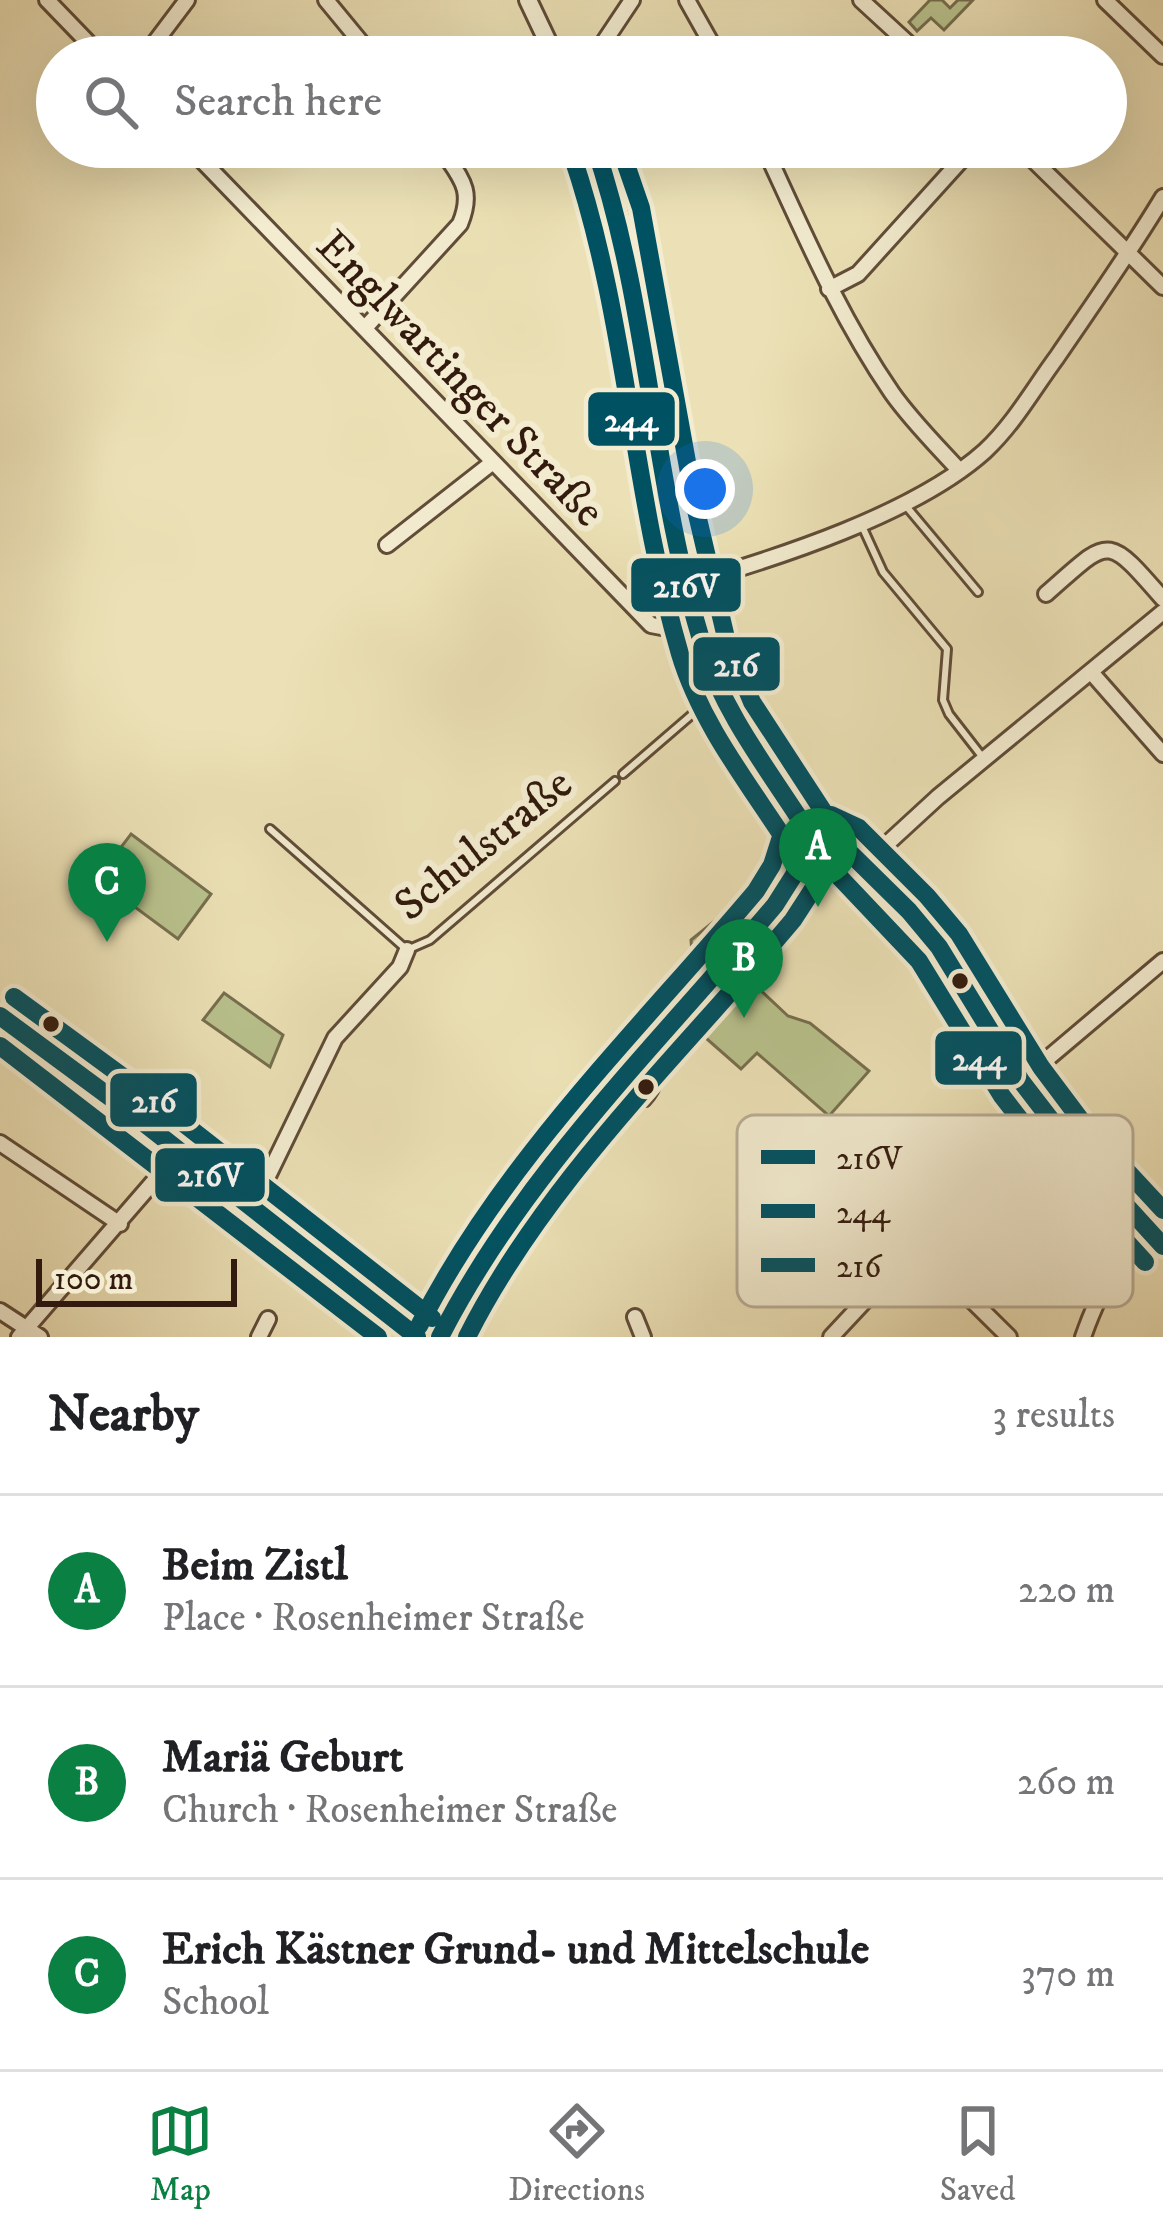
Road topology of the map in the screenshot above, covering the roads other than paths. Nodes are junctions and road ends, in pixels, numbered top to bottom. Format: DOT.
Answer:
graph roads {
  1 [pos="47,0"];
  2 [pos="188,0"];
  3 [pos="326,0"];
  4 [pos="528,0"];
  5 [pos="632,0"];
  6 [pos="687,0"];
  7 [pos="861,0"];
  8 [pos="1105,0"];
  9 [pos="82,36"];
  10 [pos="160,36"];
  11 [pos="356,36"];
  12 [pos="545,36"];
  13 [pos="608,36"];
  14 [pos="707,36"];
  15 [pos="900,36"];
  16 [pos="1163,56"];
  17 [pos="209,168"];
  18 [pos="454,168"];
  19 [pos="602,168"];
  20 [pos="774,168"];
  21 [pos="954,168"];
  22 [pos="1042,168"];
  23 [pos="1163,197"];
  24 [pos="1131,251"];
  25 [pos="1163,286"];
  26 [pos="829,289"];
  27 [pos="365,328"];
  28 [pos="493,462"];
  29 [pos="958,470"];
  30 [pos="904,503"];
  31 [pos="861,523"];
  32 [pos="387,545"];
  33 [pos="686,584"];
  34 [pos="978,592"];
  35 [pos="1046,594"];
  36 [pos="1163,599"];
  37 [pos="1163,611"];
  38 [pos="696,623"];
  39 [pos="1091,672"];
  40 [pos="722,695"];
  41 [pos="1163,754"];
  42 [pos="984,759"];
  43 [pos="623,774"];
  44 [pos="615,781"];
  45 [pos="803,824"];
  46 [pos="269,829"];
  47 [pos="821,837"];
  48 [pos="803,847"];
  49 [pos="864,866"];
  50 [pos="406,950"];
  51 [pos="1163,961"];
  52 [pos="0,1016"];
  53 [pos="651,1050"];
  54 [pos="1022,1081"];
  55 [pos="648,1100"];
  56 [pos="1043,1110"];
  57 [pos="1038,1115"];
  58 [pos="1048,1115"];
  59 [pos="0,1143"];
  60 [pos="567,1144"];
  61 [pos="600,1150"];
  62 [pos="180,1151"];
  63 [pos="1133,1202"];
  64 [pos="251,1209"];
  65 [pos="120,1224"];
  66 [pos="1156,1225"];
  67 [pos="1163,1246"];
  68 [pos="1133,1250"];
  69 [pos="859,1307"];
  70 [pos="979,1307"];
  71 [pos="1095,1307"];
  72 [pos="0,1311"];
  73 [pos="634,1317"];
  74 [pos="268,1319"];
  75 [pos="28,1334"];
  76 [pos="259,1337"];
  77 [pos="417,1337"];
  78 [pos="440,1337"];
  79 [pos="643,1337"];
  80 [pos="831,1337"];
  81 [pos="1009,1337"];
  82 [pos="1083,1337"];
  1 -- 9 [label="street"];
  2 -- 10 [label="street"];
  3 -- 11 [label="street"];
  4 -- 12 [label="street"];
  5 -- 13 [label="street"];
  6 -- 14 [label="street"];
  7 -- 15 [label="street"];
  8 -- 16 [label="street"];
  17 -- 27 [label="street, Englwartinger Straße"];
  18 -- 27 [label="street"];
  19 -- 33 [label="street"];
  20 -- 26 [label="street"];
  21 -- 26 [label="street"];
  22 -- 24 [label="street"];
  23 -- 24 [label="street"];
  24 -- 25 [label="street"];
  24 -- 29 [label="street"];
  26 -- 29 [label="street"];
  27 -- 28 [label="street, Englwartinger Straße"];
  28 -- 32 [label="street"];
  28 -- 38 [label="street, Englwartinger Straße"];
  29 -- 30 [label="street"];
  30 -- 31 [label="street"];
  30 -- 34 [label="lane"];
  31 -- 33 [label="street"];
  31 -- 42 [label="lane"];
  33 -- 38 [label="street"];
  35 -- 36 [label="street"];
  37 -- 39 [label="street"];
  38 -- 40 [label="street"];
  39 -- 41 [label="street"];
  39 -- 42 [label="street"];
  40 -- 43 [label="lane, Schulstraße"];
  40 -- 45 [label="street"];
  42 -- 49 [label="street"];
  44 -- 50 [label="lane, Schulstraße"];
  45 -- 47 [label="street"];
  45 -- 48 [label="street"];
  46 -- 50 [label="lane"];
  47 -- 48 [label="street"];
  47 -- 49 [label="street"];
  48 -- 53 [label="street"];
  49 -- 54 [label="street"];
  50 -- 64 [label="street, Schulstraße"];
  51 -- 54 [label="street"];
  52 -- 62 [label="street"];
  53 -- 55 [label="lane"];
  53 -- 60 [label="street"];
  54 -- 56 [label="street"];
  56 -- 57 [label="street"];
  56 -- 58 [label="street"];
  59 -- 65 [label="street"];
  60 -- 61 [label="lane"];
  60 -- 78 [label="street"];
  62 -- 64 [label="street"];
  62 -- 65 [label="street"];
  63 -- 66 [label="street"];
  64 -- 77 [label="street"];
  65 -- 75 [label="street"];
  66 -- 67 [label="street"];
  66 -- 68 [label="street"];
  69 -- 80 [label="street"];
  70 -- 81 [label="street"];
  71 -- 82 [label="street"];
  72 -- 75 [label="street"];
  73 -- 79 [label="street"];
  74 -- 76 [label="street"];
}
